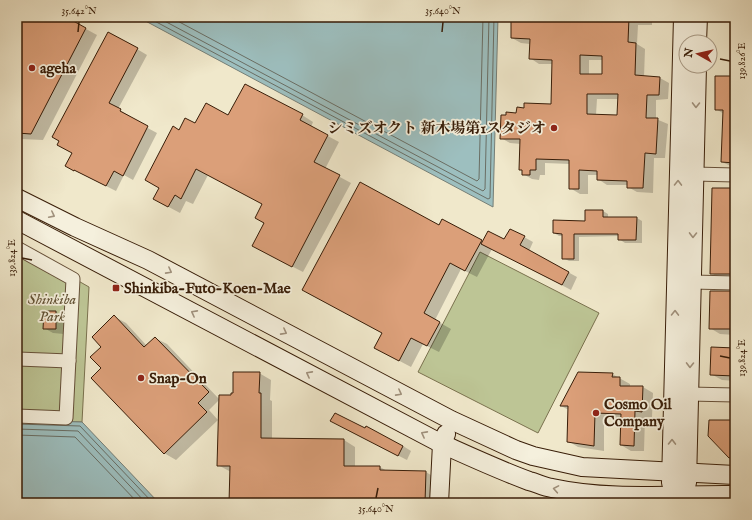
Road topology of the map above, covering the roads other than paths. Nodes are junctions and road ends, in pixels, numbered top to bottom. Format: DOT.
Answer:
graph roads {
  1 [pos="691,17"];
  2 [pos="695,34"];
  3 [pos="697,74"];
  4 [pos="694,174"];
  5 [pos="735,175"];
  6 [pos="17,198"];
  7 [pos="17,220"];
  8 [pos="17,248"];
  9 [pos="692,282"];
  10 [pos="735,283"];
  11 [pos="18,359"];
  12 [pos="69,361"];
  13 [pos="689,394"];
  14 [pos="735,395"];
  15 [pos="17,416"];
  16 [pos="451,420"];
  17 [pos="442,444"];
  18 [pos="679,472"];
  19 [pos="735,475"];
  20 [pos="679,495"];
  21 [pos="735,495"];
  22 [pos="439,503"];
  1 -- 2 [label="street"];
  18 -- 1 [label="street, one-way"];
  3 -- 4 [label="street, one-way"];
  4 -- 5 [label="street"];
  4 -- 9 [label="street, one-way"];
  6 -- 16 [label="street, one-way"];
  17 -- 7 [label="street, one-way"];
  8 -- 12 [label="street"];
  9 -- 10 [label="street"];
  9 -- 13 [label="street, one-way"];
  11 -- 12 [label="street"];
  12 -- 15 [label="street"];
  13 -- 14 [label="street"];
  13 -- 18 [label="street"];
  16 -- 17 [label="street"];
  16 -- 18 [label="street"];
  20 -- 17 [label="street, one-way"];
  17 -- 22 [label="street"];
  18 -- 19 [label="street"];
  18 -- 20 [label="street"];
  20 -- 21 [label="street"];
}
